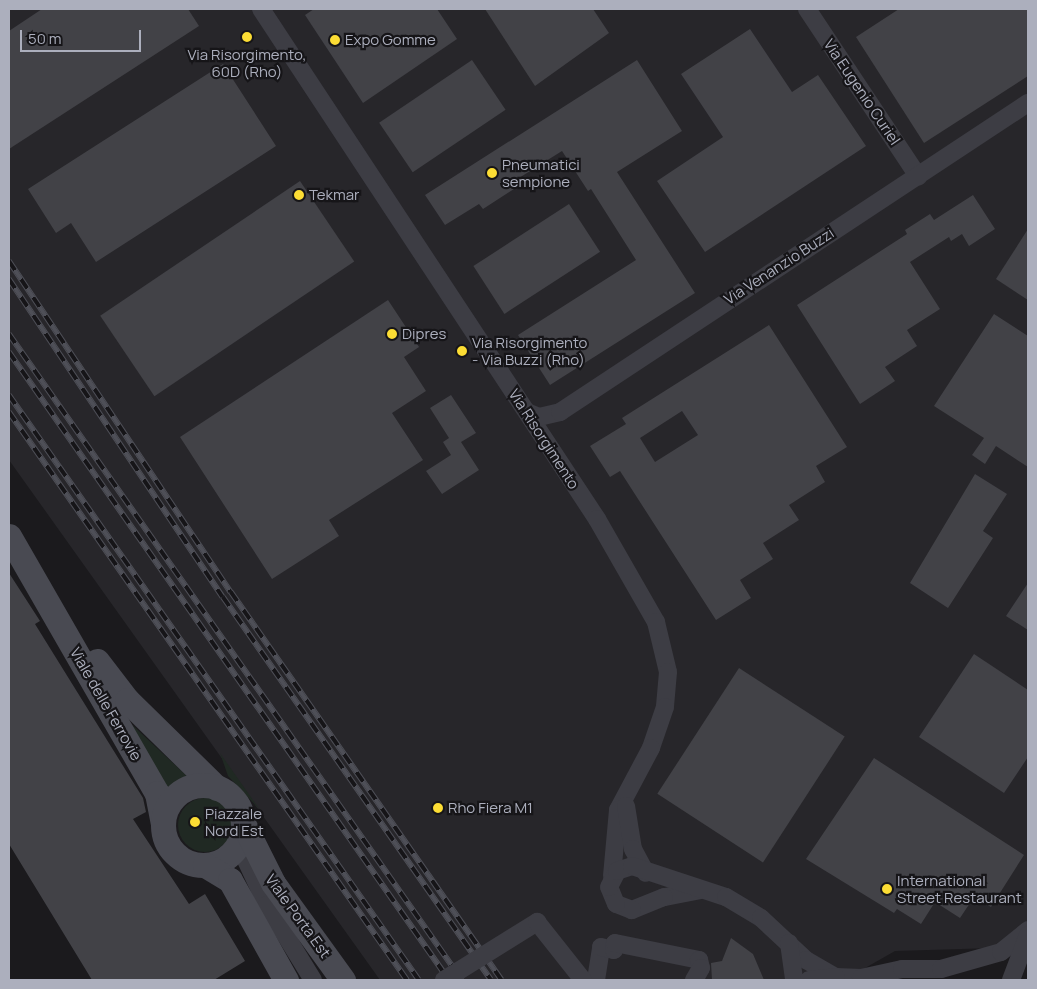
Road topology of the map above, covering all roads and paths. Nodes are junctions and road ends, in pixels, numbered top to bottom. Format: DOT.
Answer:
graph roads {
  1 [pos="261,9"];
  2 [pos="807,9"];
  3 [pos="1028,103"];
  4 [pos="918,176"];
  5 [pos="527,412"];
  6 [pos="9,536"];
  7 [pos="39,586"];
  8 [pos="216,788"];
  9 [pos="627,793"];
  10 [pos="163,824"];
  11 [pos="242,829"];
  12 [pos="211,864"];
  13 [pos="644,871"];
  14 [pos="612,876"];
  15 [pos="701,890"];
  16 [pos="268,905"];
  17 [pos="642,907"];
  18 [pos="1028,930"];
  19 [pos="1028,935"];
  20 [pos="788,943"];
  21 [pos="920,970"];
  22 [pos="839,978"];
  23 [pos="286,980"];
  24 [pos="313,980"];
  25 [pos="343,980"];
  26 [pos="444,980"];
  27 [pos="583,980"];
  28 [pos="596,980"];
  29 [pos="694,980"];
  30 [pos="794,980"];
  31 [pos="809,980"];
  32 [pos="944,980"];
  33 [pos="1011,980"];
  1 -- 5 [label="street, Via Risorgimento"];
  2 -- 4 [label="street, Via Eugenio Curiel"];
  3 -- 4 [label="street, Via Venanzio Buzzi"];
  4 -- 5 [label="street, Via Venanzio Buzzi"];
  5 -- 9 [label="street, Via Risorgimento"];
  6 -- 7 [label="street, Viale delle Ferrovie"];
  7 -- 8 [label="street, Viale delle Ferrovie"];
  7 -- 10 [label="street, Viale delle Ferrovie"];
  8 -- 10 [label="street"];
  8 -- 11 [label="street"];
  9 -- 13 [label="street, Via Risorgimento"];
  9 -- 14 [label="street, Via Risorgimento"];
  10 -- 12 [label="street"];
  11 -- 12 [label="street"];
  11 -- 16 [label="street"];
  11 -- 25 [label="street, Viale Porta Est"];
  12 -- 16 [label="street"];
  12 -- 23 [label="street"];
  13 -- 14 [label="street"];
  13 -- 15 [label="street"];
  13 -- 17 [label="street"];
  14 -- 17 [label="street"];
  15 -- 17 [label="street"];
  15 -- 20 [label="street"];
  16 -- 24 [label="street"];
  18 -- 21 [label="street"];
  19 -- 33 [label="street"];
  20 -- 22 [label="street"];
  20 -- 30 [label="street"];
  21 -- 22 [label="street"];
  21 -- 32 [label="street"];
  22 -- 31 [label="street"];
  26 -- 27 [label="street, bridge"];
  28 -- 29 [label="street"];
}
